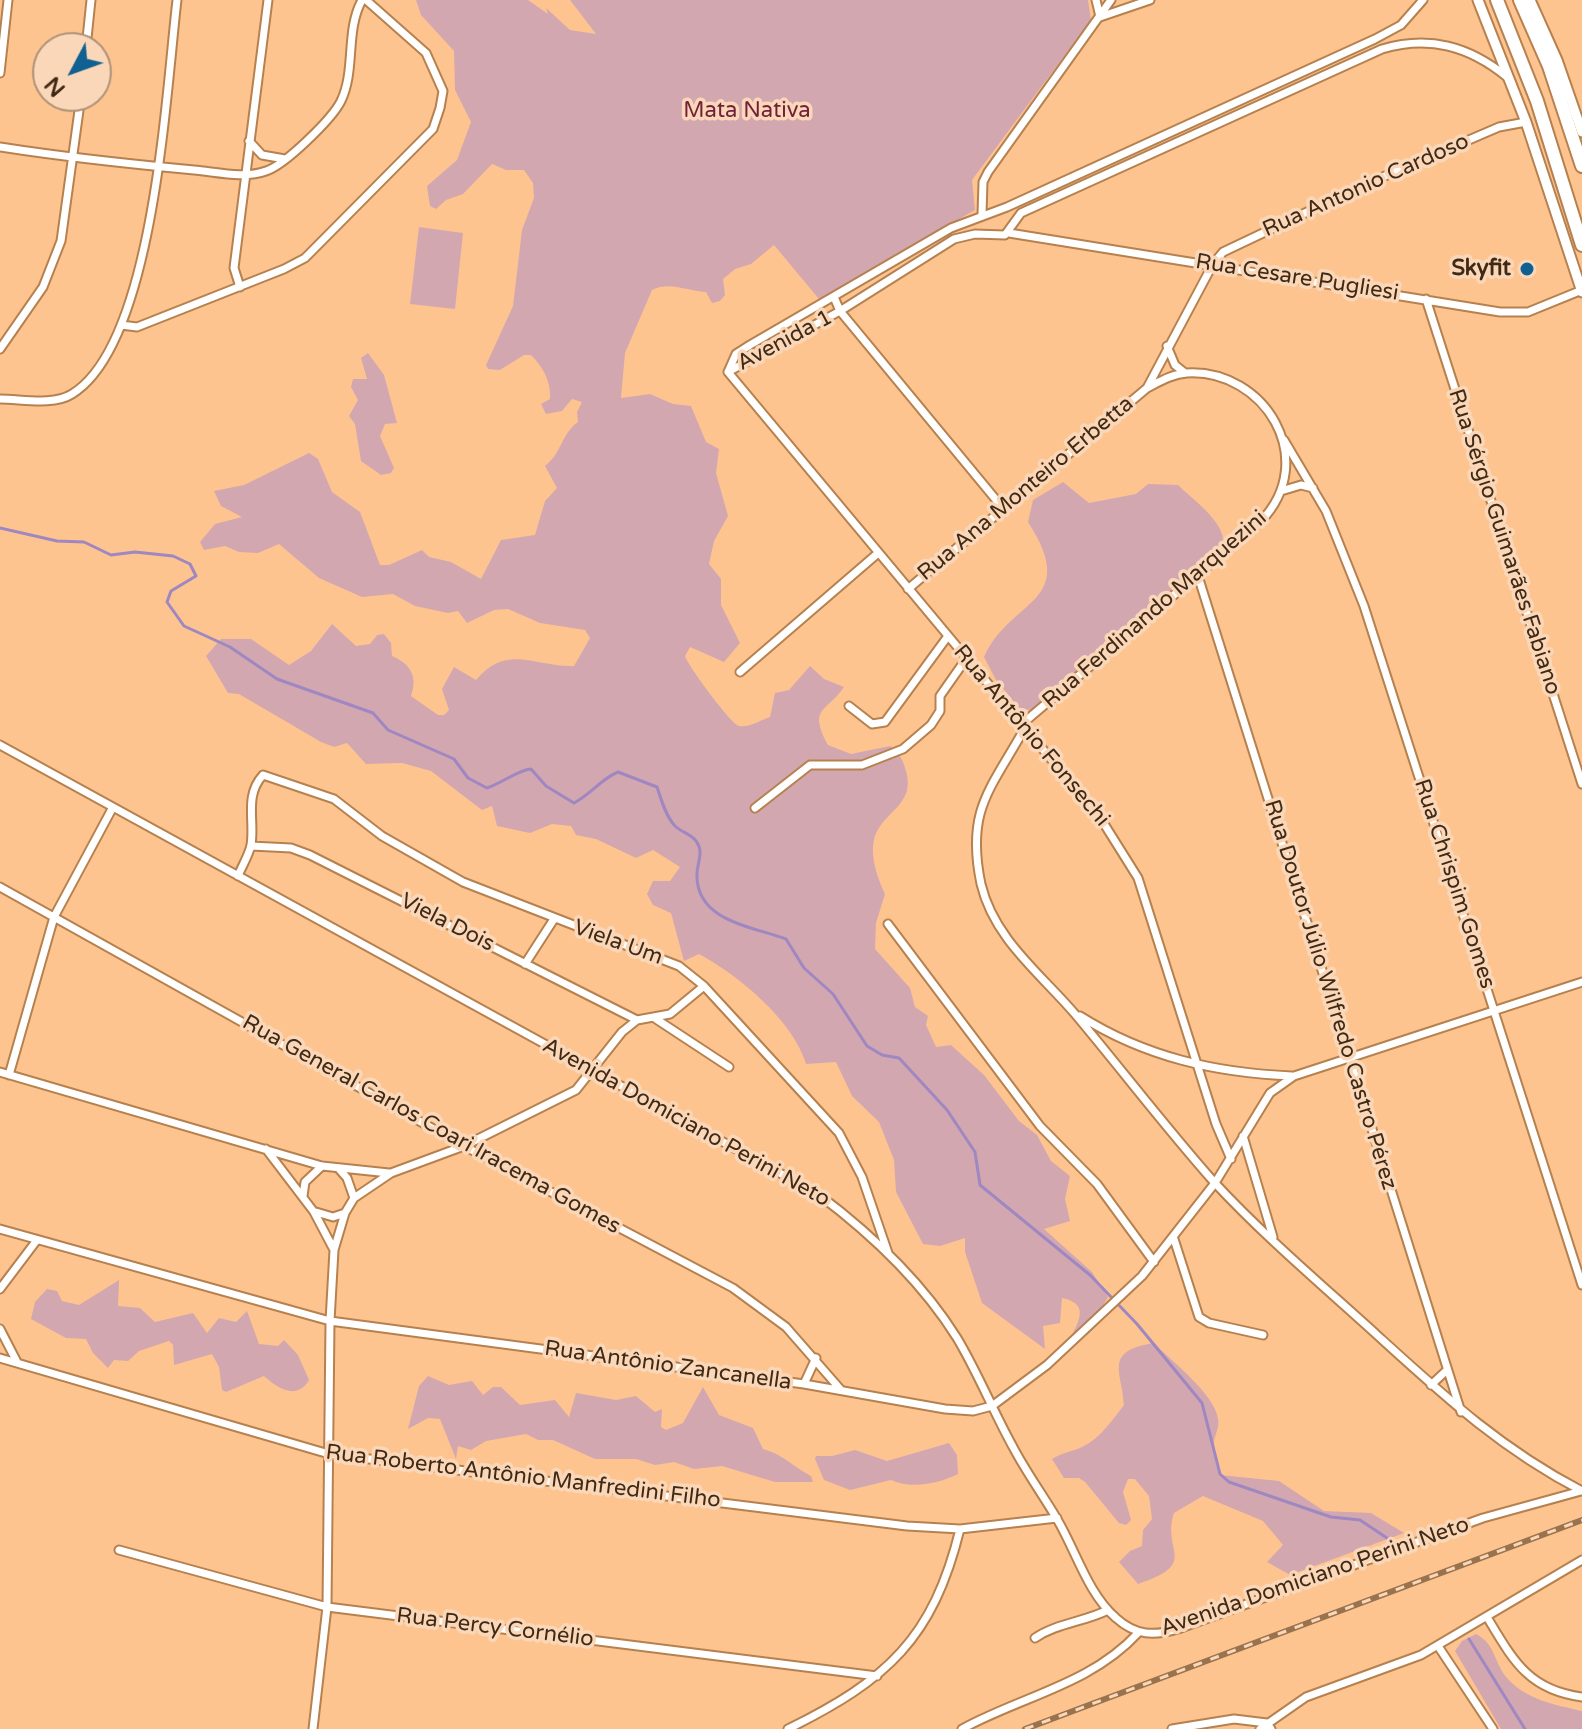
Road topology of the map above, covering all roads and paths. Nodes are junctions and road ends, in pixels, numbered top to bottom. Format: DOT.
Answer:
graph roads {
  1 [pos="8,0"];
  2 [pos="91,0"];
  3 [pos="177,0"];
  4 [pos="268,0"];
  5 [pos="364,0"];
  6 [pos="1096,0"];
  7 [pos="1111,0"];
  8 [pos="1150,0"];
  9 [pos="1423,0"];
  10 [pos="1478,0"];
  11 [pos="1497,0"];
  12 [pos="1520,0"];
  13 [pos="1530,0"];
  14 [pos="1100,17"];
  15 [pos="88,32"];
  16 [pos="1550,44"];
  17 [pos="1549,66"];
  18 [pos="0,73"];
  19 [pos="1511,80"];
  20 [pos="79,112"];
  21 [pos="1526,122"];
  22 [pos="1582,132"];
  23 [pos="248,141"];
  24 [pos="0,147"];
  25 [pos="75,158"];
  26 [pos="287,158"];
  27 [pos="1582,166"];
  28 [pos="157,167"];
  29 [pos="244,174"];
  30 [pos="1000,210"];
  31 [pos="982,214"];
  32 [pos="1012,229"];
  33 [pos="1582,245"];
  34 [pos="1213,264"];
  35 [pos="240,287"];
  36 [pos="1582,291"];
  37 [pos="834,297"];
  38 [pos="1426,299"];
  39 [pos="840,311"];
  40 [pos="121,325"];
  41 [pos="1167,346"];
  42 [pos="0,349"];
  43 [pos="728,372"];
  44 [pos="1185,373"];
  45 [pos="1147,388"];
  46 [pos="0,399"];
  47 [pos="1284,439"];
  48 [pos="1313,488"];
  49 [pos="1281,491"];
  50 [pos="1002,507"];
  51 [pos="877,554"];
  52 [pos="1198,576"];
  53 [pos="908,589"];
  54 [pos="948,636"];
  55 [pos="966,659"];
  56 [pos="740,672"];
  57 [pos="849,706"];
  58 [pos="1022,724"];
  59 [pos="0,745"];
  60 [pos="1582,784"];
  61 [pos="113,807"];
  62 [pos="755,808"];
  63 [pos="251,846"];
  64 [pos="238,876"];
  65 [pos="0,887"];
  66 [pos="54,917"];
  67 [pos="554,919"];
  68 [pos="888,924"];
  69 [pos="525,964"];
  70 [pos="1582,982"];
  71 [pos="704,986"];
  72 [pos="1495,1011"];
  73 [pos="1074,1012"];
  74 [pos="656,1019"];
  75 [pos="637,1020"];
  76 [pos="1350,1059"];
  77 [pos="1199,1065"];
  78 [pos="729,1067"];
  79 [pos="594,1071"];
  80 [pos="0,1072"];
  81 [pos="9,1075"];
  82 [pos="1294,1076"];
  83 [pos="1243,1136"];
  84 [pos="464,1146"];
  85 [pos="266,1149"];
  86 [pos="1231,1159"];
  87 [pos="322,1166"];
  88 [pos="339,1169"];
  89 [pos="391,1173"];
  90 [pos="1215,1183"];
  91 [pos="303,1196"];
  92 [pos="354,1198"];
  93 [pos="314,1212"];
  94 [pos="345,1213"];
  95 [pos="0,1229"];
  96 [pos="1174,1239"];
  97 [pos="1274,1239"];
  98 [pos="37,1240"];
  99 [pos="334,1250"];
  100 [pos="889,1255"];
  101 [pos="1154,1262"];
  102 [pos="1582,1285"];
  103 [pos="0,1289"];
  104 [pos="330,1321"];
  105 [pos="0,1329"];
  106 [pos="1263,1335"];
  107 [pos="0,1358"];
  108 [pos="816,1358"];
  109 [pos="17,1362"];
  110 [pos="1447,1370"];
  111 [pos="804,1384"];
  112 [pos="1431,1385"];
  113 [pos="841,1390"];
  114 [pos="992,1406"];
  115 [pos="1462,1414"];
  116 [pos="329,1454"];
  117 [pos="1581,1491"];
  118 [pos="1057,1518"];
  119 [pos="960,1529"];
  120 [pos="119,1550"];
  121 [pos="1582,1560"];
  122 [pos="327,1607"];
  123 [pos="1108,1610"];
  124 [pos="1487,1617"];
  125 [pos="1138,1633"];
  126 [pos="1035,1638"];
  127 [pos="1438,1646"];
  128 [pos="877,1676"];
  129 [pos="1582,1697"];
  130 [pos="1269,1726"];
  131 [pos="313,1729"];
  132 [pos="788,1729"];
  133 [pos="962,1729"];
  134 [pos="1172,1729"];
  135 [pos="1260,1729"];
  136 [pos="1493,1729"];
  1 -- 18 [label="street"];
  2 -- 15 [label="street"];
  3 -- 28 [label="street"];
  4 -- 23 [label="street"];
  5 -- 26 [label="street"];
  5 -- 35 [label="street"];
  6 -- 14 [label="street"];
  7 -- 14 [label="street"];
  8 -- 14 [label="street"];
  9 -- 30 [label="street, Avenida 1"];
  10 -- 19 [label="street"];
  11 -- 33 [label="main road"];
  12 -- 17 [label="main road"];
  13 -- 16 [label="street"];
  14 -- 31 [label="street"];
  16 -- 17 [label="main road"];
  16 -- 22 [label="street"];
  17 -- 27 [label="main road"];
  19 -- 21 [label="street"];
  19 -- 32 [label="street"];
  20 -- 25 [label="street"];
  21 -- 34 [label="street, Rua Antonio Cardoso"];
  21 -- 36 [label="street"];
  23 -- 26 [label="street"];
  23 -- 29 [label="street"];
  24 -- 25 [label="street"];
  25 -- 28 [label="street"];
  25 -- 42 [label="street"];
  26 -- 29 [label="street"];
  28 -- 29 [label="street"];
  28 -- 40 [label="street"];
  29 -- 35 [label="street"];
  30 -- 31 [label="street, Avenida 1"];
  30 -- 32 [label="street"];
  31 -- 37 [label="street, Avenida 1"];
  32 -- 34 [label="street, Rua Cesare Pugliesi"];
  32 -- 39 [label="street, Avenida 1"];
  34 -- 38 [label="street, Rua Cesare Pugliesi"];
  34 -- 41 [label="street, Rua Ana Monteiro Erbetta"];
  35 -- 40 [label="street"];
  36 -- 38 [label="street, Rua Cesare Pugliesi"];
  37 -- 39 [label="street"];
  37 -- 43 [label="street, Avenida 1"];
  38 -- 60 [label="street, Rua Sérgio Guimarães Fabiano"];
  39 -- 43 [label="street, Avenida 1"];
  39 -- 50 [label="street"];
  40 -- 46 [label="street"];
  41 -- 44 [label="street"];
  41 -- 45 [label="street, Rua Ana Monteiro Erbetta"];
  43 -- 51 [label="street, Rua Antônio Fonsechi"];
  44 -- 45 [label="street"];
  44 -- 47 [label="street, Rua Chrispim Gomes"];
  45 -- 50 [label="street, Rua Ana Monteiro Erbetta"];
  47 -- 48 [label="street, Rua Chrispim Gomes"];
  47 -- 49 [label="street"];
  48 -- 49 [label="street"];
  48 -- 72 [label="street, Rua Chrispim Gomes"];
  49 -- 52 [label="street, Rua Ferdinando Marquezini"];
  50 -- 53 [label="street, Rua Ana Monteiro Erbetta"];
  51 -- 53 [label="street, Rua Antônio Fonsechi"];
  51 -- 56 [label="street"];
  52 -- 58 [label="street, Rua Ferdinando Marquezini"];
  52 -- 76 [label="street, Rua Doutor Júlio Wilfredo Castro Pérez"];
  53 -- 54 [label="street, Rua Antônio Fonsechi"];
  54 -- 55 [label="street, Rua Antônio Fonsechi"];
  54 -- 57 [label="street"];
  55 -- 58 [label="street, Rua Antônio Fonsechi"];
  55 -- 62 [label="street"];
  58 -- 73 [label="street"];
  58 -- 77 [label="street, Rua Antônio Fonsechi"];
  59 -- 61 [label="street, Avenida Domiciano Perini Neto"];
  61 -- 64 [label="street, Avenida Domiciano Perini Neto"];
  61 -- 66 [label="street"];
  63 -- 64 [label="street"];
  63 -- 67 [label="street, Viela Um"];
  63 -- 69 [label="street, Viela Dois"];
  64 -- 79 [label="street, Avenida Domiciano Perini Neto"];
  65 -- 66 [label="street, Rua General Carlos Coari Iracema Gomes"];
  66 -- 81 [label="street"];
  66 -- 84 [label="street, Rua General Carlos Coari Iracema Gomes"];
  67 -- 69 [label="street"];
  67 -- 71 [label="street, Viela Um"];
  68 -- 101 [label="street"];
  69 -- 75 [label="street, Viela Dois"];
  70 -- 72 [label="street"];
  71 -- 74 [label="street"];
  71 -- 100 [label="street, Viela Um"];
  72 -- 76 [label="street"];
  72 -- 102 [label="street, Rua Chrispim Gomes"];
  73 -- 77 [label="street"];
  73 -- 90 [label="street"];
  74 -- 75 [label="street"];
  74 -- 78 [label="street"];
  75 -- 79 [label="street"];
  76 -- 82 [label="street"];
  76 -- 110 [label="street, Rua Doutor Júlio Wilfredo Castro Pérez"];
  77 -- 82 [label="street"];
  77 -- 86 [label="street, Rua Antônio Fonsechi"];
  79 -- 84 [label="street"];
  79 -- 100 [label="street, Avenida Domiciano Perini Neto"];
  80 -- 81 [label="street"];
  81 -- 85 [label="street"];
  82 -- 83 [label="street"];
  83 -- 86 [label="street"];
  83 -- 97 [label="street"];
  84 -- 89 [label="street"];
  84 -- 108 [label="street, Rua General Carlos Coari Iracema Gomes"];
  85 -- 87 [label="street"];
  85 -- 91 [label="street"];
  86 -- 90 [label="street"];
  87 -- 88 [label="street"];
  87 -- 91 [label="street"];
  88 -- 89 [label="street"];
  88 -- 92 [label="street"];
  89 -- 92 [label="street"];
  90 -- 96 [label="street"];
  90 -- 97 [label="street"];
  91 -- 93 [label="street"];
  92 -- 94 [label="street"];
  93 -- 94 [label="street"];
  93 -- 99 [label="street"];
  94 -- 99 [label="street"];
  95 -- 98 [label="street, Rua Antônio Zancanella"];
  96 -- 101 [label="street"];
  96 -- 106 [label="street"];
  97 -- 112 [label="street"];
  98 -- 103 [label="street"];
  98 -- 104 [label="street, Rua Antônio Zancanella"];
  99 -- 104 [label="street"];
  100 -- 114 [label="street, Avenida Domiciano Perini Neto"];
  101 -- 114 [label="street"];
  104 -- 111 [label="street, Rua Antônio Zancanella"];
  104 -- 116 [label="street"];
  105 -- 109 [label="street"];
  107 -- 109 [label="street, Rua Roberto Antônio Manfredini Filho"];
  108 -- 111 [label="street"];
  108 -- 113 [label="street, Rua General Carlos Coari Iracema Gomes"];
  109 -- 116 [label="street, Rua Roberto Antônio Manfredini Filho"];
  110 -- 112 [label="street"];
  110 -- 115 [label="street, Rua Doutor Júlio Wilfredo Castro Pérez"];
  111 -- 113 [label="street, Rua Antônio Zancanella"];
  112 -- 115 [label="street"];
  113 -- 114 [label="street, Rua Antônio Zancanella"];
  114 -- 118 [label="street, Avenida Domiciano Perini Neto"];
  115 -- 117 [label="street"];
  116 -- 119 [label="street, Rua Roberto Antônio Manfredini Filho"];
  116 -- 122 [label="street"];
  117 -- 125 [label="street, Avenida Domiciano Perini Neto"];
  118 -- 119 [label="street, Rua Roberto Antônio Manfredini Filho"];
  118 -- 123 [label="street, Avenida Domiciano Perini Neto"];
  119 -- 128 [label="street"];
  120 -- 122 [label="street, Rua Percy Cornélio"];
  121 -- 124 [label="street"];
  122 -- 128 [label="street, Rua Percy Cornélio"];
  122 -- 131 [label="street"];
  123 -- 125 [label="street, Avenida Domiciano Perini Neto"];
  123 -- 126 [label="street"];
  124 -- 127 [label="street"];
  124 -- 129 [label="street"];
  125 -- 133 [label="street"];
  127 -- 130 [label="street"];
  127 -- 136 [label="street"];
  128 -- 132 [label="street"];
  130 -- 134 [label="street"];
  130 -- 135 [label="street"];
}
